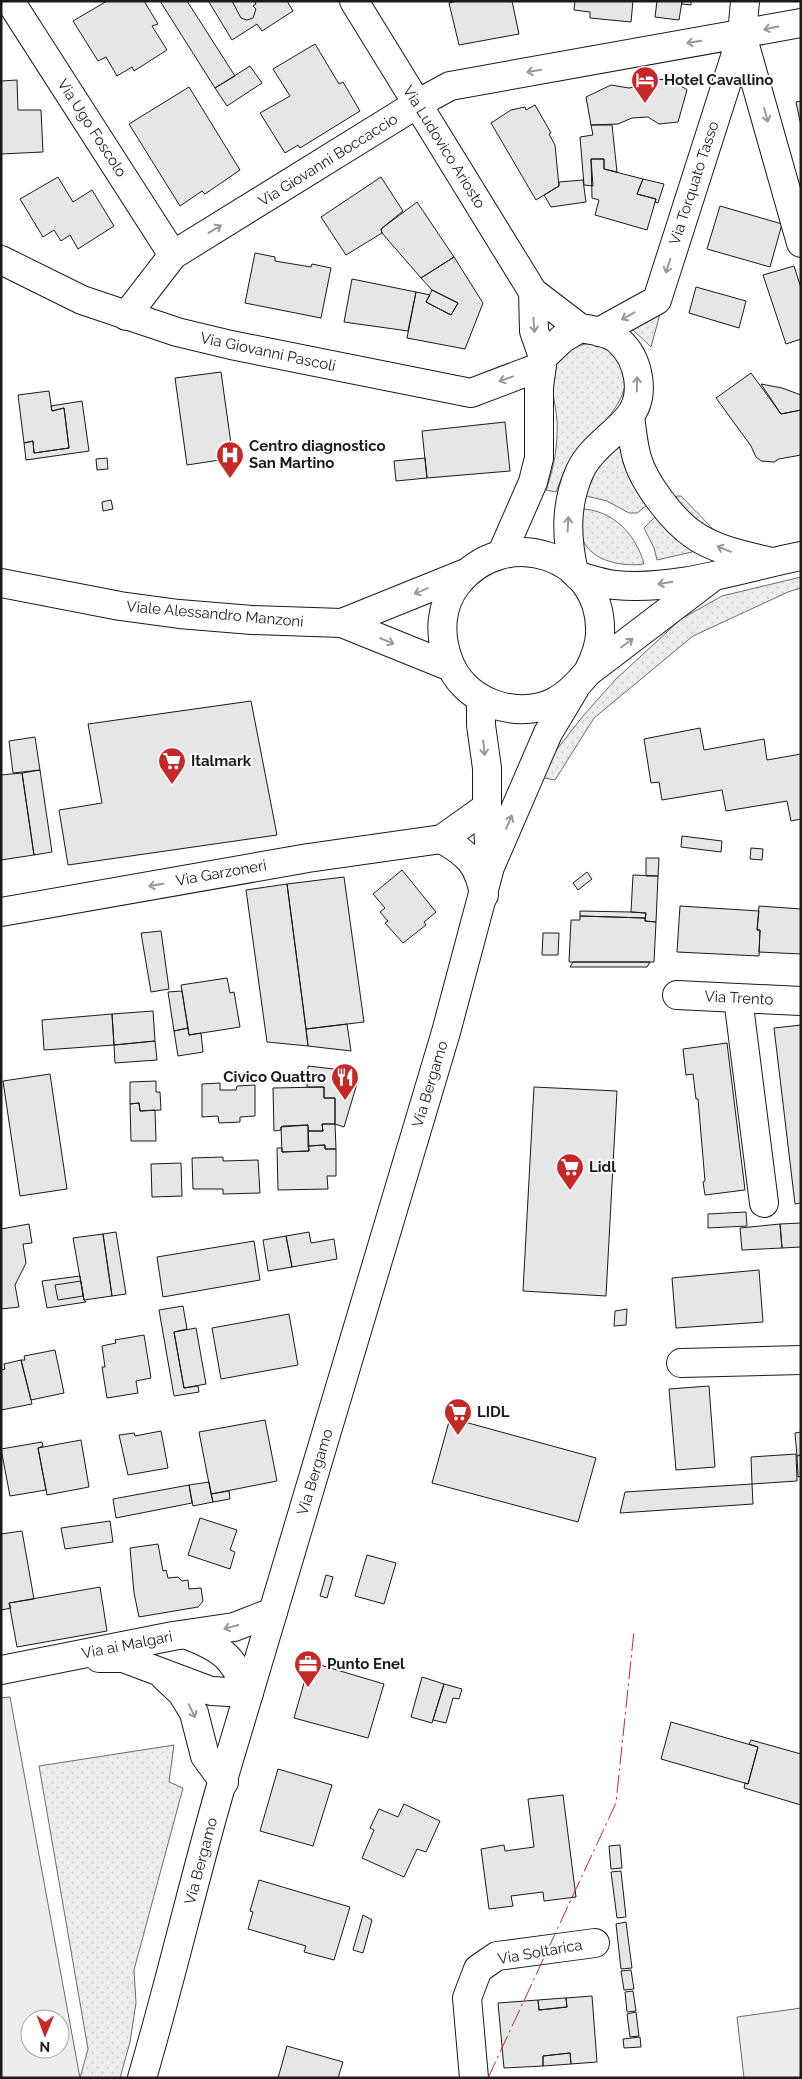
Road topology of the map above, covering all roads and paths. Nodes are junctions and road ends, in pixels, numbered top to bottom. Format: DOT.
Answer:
graph roads {
  1 [pos="10,1"];
  2 [pos="354,1"];
  3 [pos="745,1"];
  4 [pos="801,22"];
  5 [pos="742,35"];
  6 [pos="417,104"];
  7 [pos="801,243"];
  8 [pos="173,255"];
  9 [pos="1,260"];
  10 [pos="533,292"];
  11 [pos="126,316"];
  12 [pos="590,330"];
  13 [pos="542,362"];
  14 [pos="630,416"];
  15 [pos="502,553"];
  16 [pos="801,556"];
  17 [pos="771,562"];
  18 [pos="466,573"];
  19 [pos="576,574"];
  20 [pos="714,576"];
  21 [pos="1,583"];
  22 [pos="342,623"];
  23 [pos="450,667"];
  24 [pos="581,680"];
  25 [pos="480,699"];
  26 [pos="487,807"];
  27 [pos="442,839"];
  28 [pos="490,867"];
  29 [pos="484,895"];
  30 [pos="1,912"];
  31 [pos="677,995"];
  32 [pos="738,998"];
  33 [pos="801,1001"];
  34 [pos="764,1203"];
  35 [pos="801,1360"];
  36 [pos="681,1363"];
  37 [pos="273,1612"];
  38 [pos="187,1635"];
  39 [pos="67,1657"];
  40 [pos="1,1670"];
  41 [pos="161,1674"];
  42 [pos="249,1693"];
  43 [pos="224,1782"];
  44 [pos="595,1943"];
  45 [pos="142,2078"];
  46 [pos="474,2078"];
  1 -- 8 [label="street, Via Ugo Foscolo"];
  2 -- 6 [label="street, Via Ludovico Ariosto"];
  3 -- 5 [label="street, Via Torquato Tasso"];
  4 -- 5 [label="street, Via Giovanni Boccaccio, one-way"];
  5 -- 6 [label="street, Via Giovanni Boccaccio, one-way"];
  5 -- 7 [label="street, one-way"];
  5 -- 12 [label="street, Via Torquato Tasso, one-way"];
  8 -- 6 [label="street, Via Giovanni Boccaccio, one-way"];
  6 -- 10 [label="street, Via Ludovico Ariosto"];
  8 -- 11 [label="street, Via Giovanni Boccaccio"];
  9 -- 11 [label="street, Via Giovanni Pascoli"];
  10 -- 12 [label="street, Via Ludovico Ariosto"];
  10 -- 13 [label="street, one-way"];
  13 -- 11 [label="street, Via Giovanni Pascoli, one-way"];
  12 -- 13 [label="street, Via Torquato Tasso"];
  14 -- 12 [label="street, one-way"];
  13 -- 15 [label="street"];
  17 -- 14 [label="street, one-way"];
  19 -- 14 [label="street, one-way"];
  15 -- 18 [label="street"];
  15 -- 19 [label="street"];
  16 -- 17 [label="street"];
  17 -- 20 [label="street"];
  18 -- 22 [label="street, Viale Alessandro Manzoni, one-way"];
  18 -- 23 [label="street"];
  20 -- 19 [label="street, one-way"];
  19 -- 24 [label="street"];
  24 -- 20 [label="street, one-way"];
  21 -- 22 [label="street, Viale Alessandro Manzoni"];
  22 -- 23 [label="street, Viale Alessandro Manzoni, one-way"];
  23 -- 25 [label="street"];
  24 -- 25 [label="street"];
  28 -- 24 [label="street, Via Bergamo, one-way"];
  25 -- 26 [label="street, Via Bergamo, one-way"];
  26 -- 27 [label="street, Via Garzoneri"];
  26 -- 28 [label="street, Via Bergamo"];
  27 -- 29 [label="street"];
  27 -- 30 [label="street, Via Garzoneri, one-way"];
  28 -- 29 [label="street, Via Bergamo"];
  29 -- 37 [label="street, Via Bergamo"];
  31 -- 32 [label="street, Via Trento"];
  32 -- 33 [label="street, Via Trento"];
  32 -- 34 [label="street"];
  35 -- 36 [label="street"];
  37 -- 38 [label="street, Via ai Malgari, one-way"];
  37 -- 42 [label="street, Via Bergamo"];
  38 -- 39 [label="street, Via ai Malgari"];
  38 -- 42 [label="street, Via ai Malgari"];
  39 -- 40 [label="street, Via ai Malgari"];
  39 -- 41 [label="street, Via ai Malgari"];
  41 -- 42 [label="street, Via ai Malgari"];
  41 -- 43 [label="street, Via ai Malgari, one-way"];
  42 -- 43 [label="street, Via Bergamo"];
  43 -- 45 [label="street, Via Bergamo"];
  44 -- 46 [label="street, Via Soltarica"];
}
